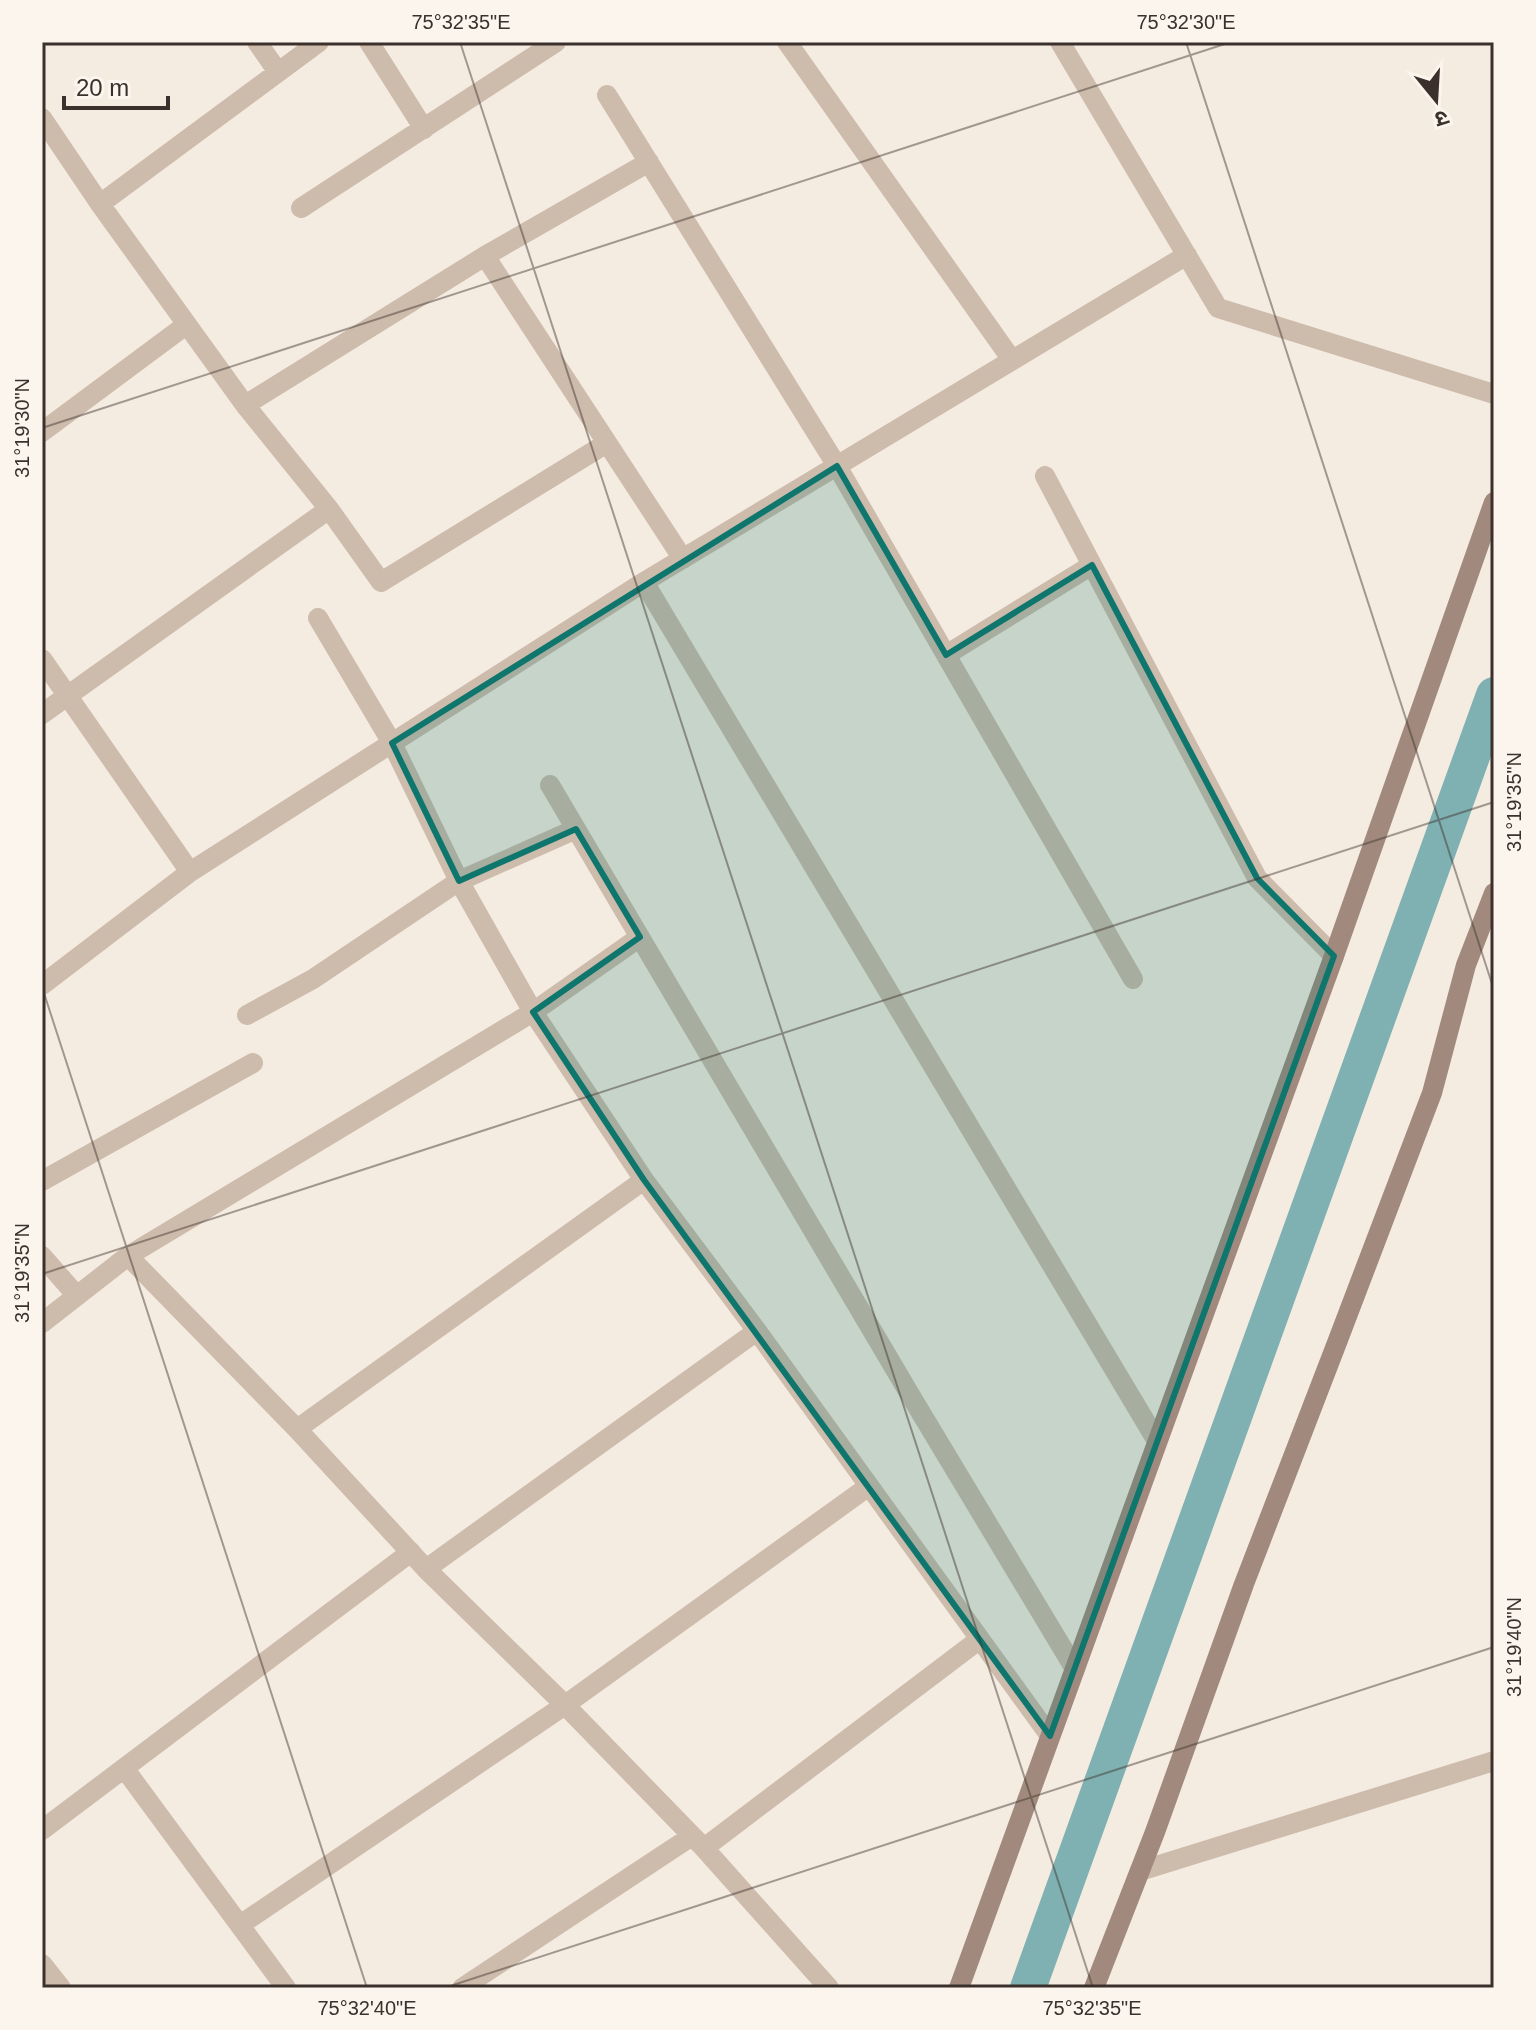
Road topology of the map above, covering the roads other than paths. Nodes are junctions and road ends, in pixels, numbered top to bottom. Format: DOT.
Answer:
graph roads {
  1 [pos="257,42"];
  2 [pos="319,42"];
  3 [pos="369,42"];
  4 [pos="556,42"];
  5 [pos="787,42"];
  6 [pos="1060,42"];
  7 [pos="278,72"];
  8 [pos="607,95"];
  9 [pos="42,118"];
  10 [pos="424,129"];
  11 [pos="649,162"];
  12 [pos="100,204"];
  13 [pos="301,208"];
  14 [pos="1187,255"];
  15 [pos="485,256"];
  16 [pos="186,325"];
  17 [pos="1012,360"];
  18 [pos="1494,394"];
  19 [pos="245,405"];
  20 [pos="42,431"];
  21 [pos="607,443"];
  22 [pos="837,466"];
  23 [pos="1045,476"];
  24 [pos="1494,502"];
  25 [pos="329,509"];
  26 [pos="683,559"];
  27 [pos="1092,565"];
  28 [pos="644,582"];
  29 [pos="318,618"];
  30 [pos="946,655"];
  31 [pos="42,659"];
  32 [pos="68,696"];
  33 [pos="42,714"];
  34 [pos="392,743"];
  35 [pos="550,785"];
  36 [pos="576,829"];
  37 [pos="190,872"];
  38 [pos="459,881"];
  39 [pos="1494,893"];
  40 [pos="640,937"];
  41 [pos="1334,956"];
  42 [pos="1133,979"];
  43 [pos="42,985"];
  44 [pos="533,1012"];
  45 [pos="247,1015"];
  46 [pos="253,1063"];
  47 [pos="644,1180"];
  48 [pos="42,1181"];
  49 [pos="42,1256"];
  50 [pos="128,1256"];
  51 [pos="77,1296"];
  52 [pos="42,1323"];
  53 [pos="757,1331"];
  54 [pos="297,1429"];
  55 [pos="1157,1441"];
  56 [pos="869,1486"];
  57 [pos="411,1552"];
  58 [pos="426,1569"];
  59 [pos="980,1639"];
  60 [pos="1075,1669"];
  61 [pos="565,1705"];
  62 [pos="1050,1736"];
  63 [pos="1494,1761"];
  64 [pos="124,1768"];
  65 [pos="42,1830"];
  66 [pos="698,1842"];
  67 [pos="1140,1871"];
  68 [pos="240,1925"];
  69 [pos="42,1964"];
  70 [pos="61,1988"];
  71 [pos="286,1988"];
  72 [pos="462,1988"];
  73 [pos="829,1988"];
  74 [pos="959,1988"];
  75 [pos="1094,1988"];
  1 -- 7 [label="street"];
  2 -- 7 [label="street"];
  3 -- 10 [label="street"];
  4 -- 10 [label="street"];
  5 -- 17 [label="street"];
  6 -- 14 [label="street"];
  7 -- 12 [label="street"];
  8 -- 11 [label="street"];
  9 -- 12 [label="street"];
  10 -- 13 [label="street"];
  11 -- 15 [label="street"];
  11 -- 22 [label="street"];
  12 -- 16 [label="street"];
  14 -- 17 [label="street"];
  14 -- 18 [label="street"];
  15 -- 19 [label="street"];
  15 -- 21 [label="street"];
  16 -- 19 [label="street"];
  16 -- 20 [label="street"];
  17 -- 22 [label="street"];
  19 -- 25 [label="street"];
  21 -- 25 [label="street"];
  21 -- 26 [label="street"];
  22 -- 26 [label="street"];
  22 -- 30 [label="street"];
  23 -- 27 [label="street"];
  24 -- 41 [label="street"];
  25 -- 32 [label="street"];
  26 -- 28 [label="street"];
  27 -- 30 [label="street"];
  27 -- 41 [label="street"];
  28 -- 34 [label="street"];
  28 -- 55 [label="street"];
  29 -- 34 [label="street"];
  30 -- 42 [label="street"];
  31 -- 32 [label="street"];
  32 -- 33 [label="street"];
  32 -- 37 [label="street"];
  34 -- 37 [label="street"];
  34 -- 38 [label="street"];
  35 -- 36 [label="street"];
  36 -- 38 [label="street"];
  36 -- 40 [label="street"];
  37 -- 43 [label="street"];
  38 -- 44 [label="street"];
  38 -- 45 [label="street"];
  39 -- 67 [label="street"];
  40 -- 44 [label="street"];
  40 -- 60 [label="street"];
  41 -- 55 [label="street"];
  44 -- 47 [label="street"];
  44 -- 50 [label="street"];
  46 -- 48 [label="street"];
  47 -- 53 [label="street"];
  47 -- 54 [label="street"];
  49 -- 51 [label="street"];
  50 -- 51 [label="street"];
  50 -- 54 [label="street"];
  51 -- 52 [label="street"];
  53 -- 56 [label="street"];
  53 -- 58 [label="street"];
  54 -- 57 [label="street"];
  55 -- 60 [label="street"];
  56 -- 59 [label="street"];
  56 -- 61 [label="street"];
  57 -- 58 [label="street"];
  57 -- 64 [label="street"];
  58 -- 61 [label="street"];
  59 -- 62 [label="street"];
  59 -- 66 [label="street"];
  60 -- 62 [label="street"];
  61 -- 66 [label="street"];
  61 -- 68 [label="street"];
  62 -- 74 [label="street"];
  63 -- 67 [label="street"];
  64 -- 65 [label="street"];
  64 -- 68 [label="street"];
  66 -- 72 [label="street"];
  66 -- 73 [label="street"];
  67 -- 75 [label="street"];
  68 -- 71 [label="street"];
  69 -- 70 [label="street"];
}
